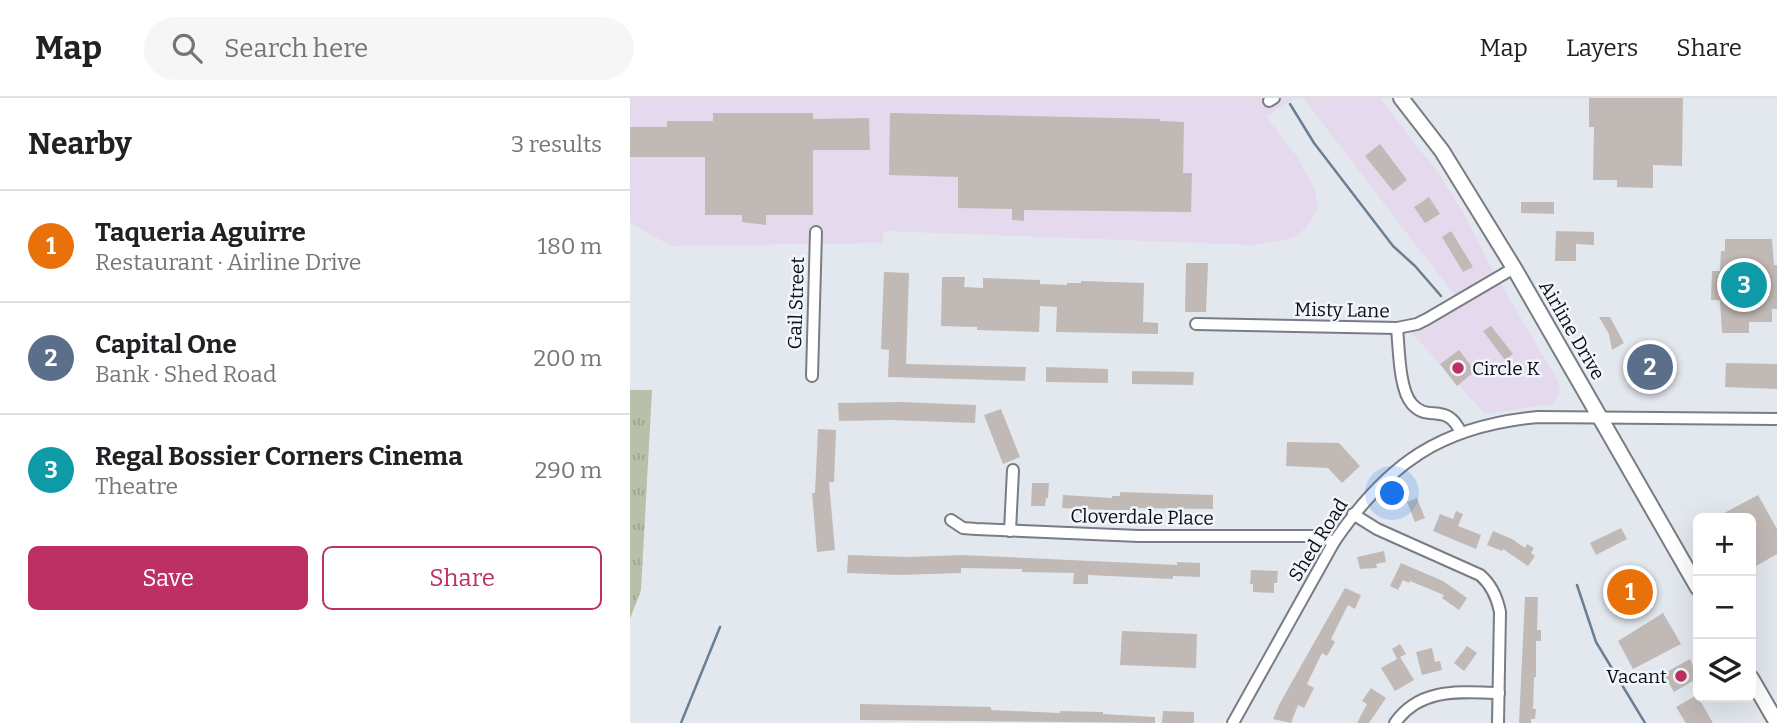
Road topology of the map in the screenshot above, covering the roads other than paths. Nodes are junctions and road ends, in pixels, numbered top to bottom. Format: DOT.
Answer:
graph roads {
  1 [pos="1401,98"];
  2 [pos="816,232"];
  3 [pos="1514,268"];
  4 [pos="1196,324"];
  5 [pos="1397,328"];
  6 [pos="811,376"];
  7 [pos="1600,418"];
  8 [pos="1777,419"];
  9 [pos="1461,433"];
  10 [pos="1013,470"];
  11 [pos="1353,514"];
  12 [pos="951,520"];
  13 [pos="1010,531"];
  14 [pos="1334,542"];
  15 [pos="1693,579"];
  16 [pos="1756,687"];
  17 [pos="1499,692"];
  18 [pos="1233,723"];
  19 [pos="1395,723"];
  20 [pos="1498,723"];
  21 [pos="1777,723"];
  1 -- 3 [label="main road, Airline Drive"];
  2 -- 6 [label="street, Gail Street"];
  3 -- 5 [label="street, Misty Lane"];
  3 -- 7 [label="main road, Airline Drive"];
  4 -- 5 [label="street, Misty Lane"];
  5 -- 9 [label="street"];
  7 -- 8 [label="street, Shed Road"];
  7 -- 9 [label="street, Shed Road"];
  7 -- 15 [label="main road, Airline Drive"];
  9 -- 11 [label="street, Shed Road"];
  10 -- 13 [label="street"];
  11 -- 14 [label="street, Shed Road"];
  11 -- 17 [label="street"];
  12 -- 13 [label="street, Cloverdale Place"];
  13 -- 14 [label="street, Cloverdale Place"];
  14 -- 18 [label="street, Shed Road"];
  16 -- 21 [label="main road"];
  17 -- 19 [label="street"];
  17 -- 20 [label="street"];
}
